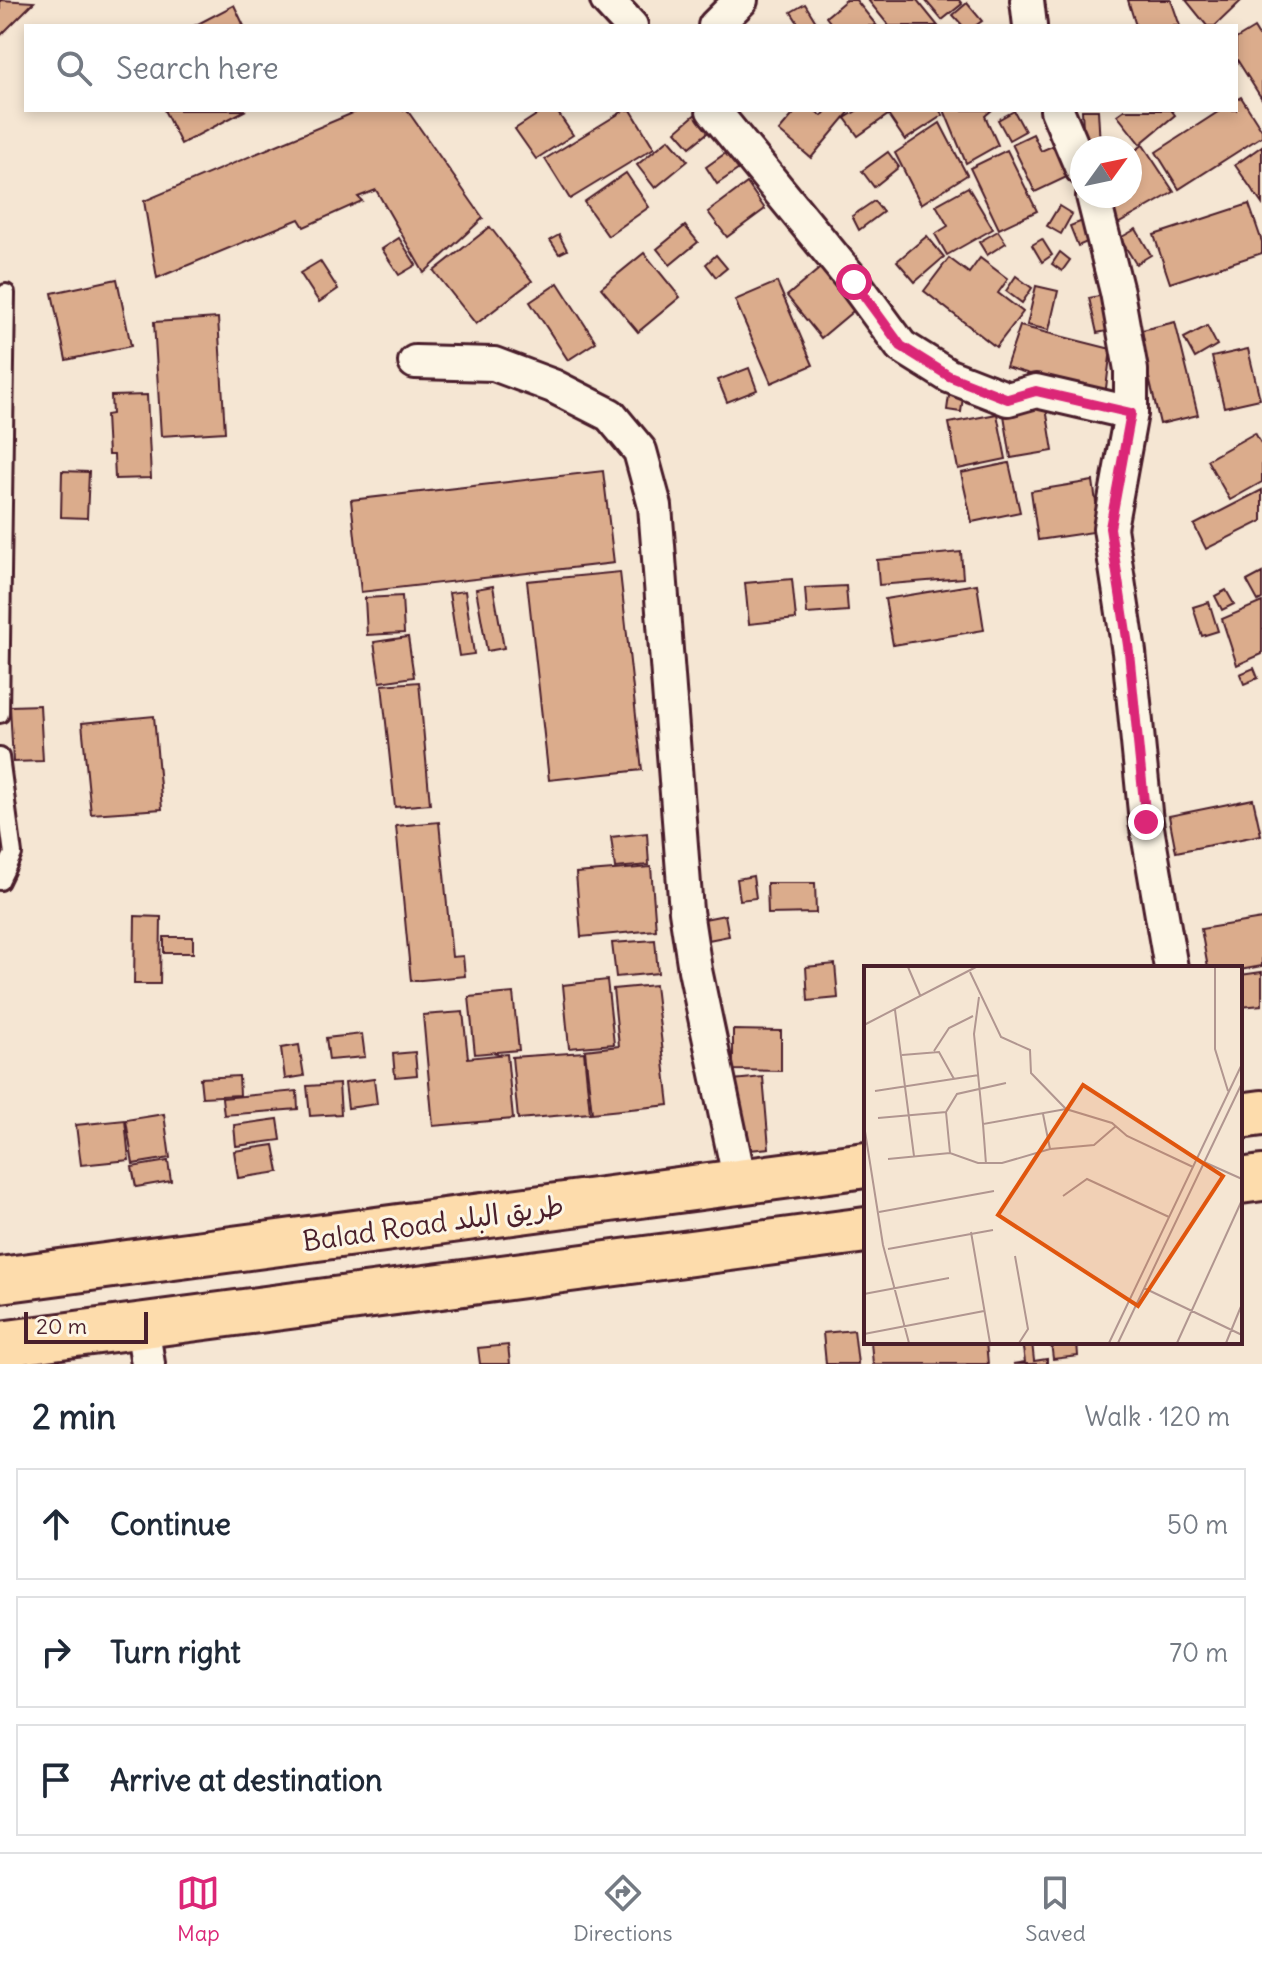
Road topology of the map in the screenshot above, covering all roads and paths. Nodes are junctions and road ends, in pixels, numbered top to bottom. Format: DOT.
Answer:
graph roads {
  1 [pos="607,0"];
  2 [pos="741,0"];
  3 [pos="1027,0"];
  4 [pos="629,24"];
  5 [pos="717,24"];
  6 [pos="1030,24"];
  7 [pos="715,112"];
  8 [pos="1058,112"];
  9 [pos="1070,141"];
  10 [pos="1096,208"];
  11 [pos="6,293"];
  12 [pos="415,362"];
  13 [pos="1131,413"];
  14 [pos="0,714"];
  15 [pos="0,757"];
  16 [pos="0,881"];
  17 [pos="1171,966"];
  18 [pos="1262,1113"];
  19 [pos="1242,1116"];
  20 [pos="864,1165"];
  21 [pos="1262,1178"];
  22 [pos="1242,1181"];
  23 [pos="740,1182"];
  24 [pos="864,1230"];
  25 [pos="0,1280"];
  26 [pos="0,1344"];
  27 [pos="145,1344"];
  1 -- 4 [label="street"];
  2 -- 5 [label="street"];
  3 -- 6 [label="street"];
  7 -- 13 [label="street"];
  8 -- 9 [label="street"];
  10 -- 13 [label="street"];
  11 -- 14 [label="lane"];
  12 -- 23 [label="street"];
  13 -- 17 [label="street"];
  15 -- 16 [label="lane"];
  18 -- 19 [label="highway"];
  20 -- 23 [label="highway, Balad Road طريق البلد"];
  21 -- 22 [label="highway"];
  23 -- 25 [label="highway, Balad Road طريق البلد"];
  24 -- 27 [label="highway"];
  26 -- 27 [label="highway"];
}
